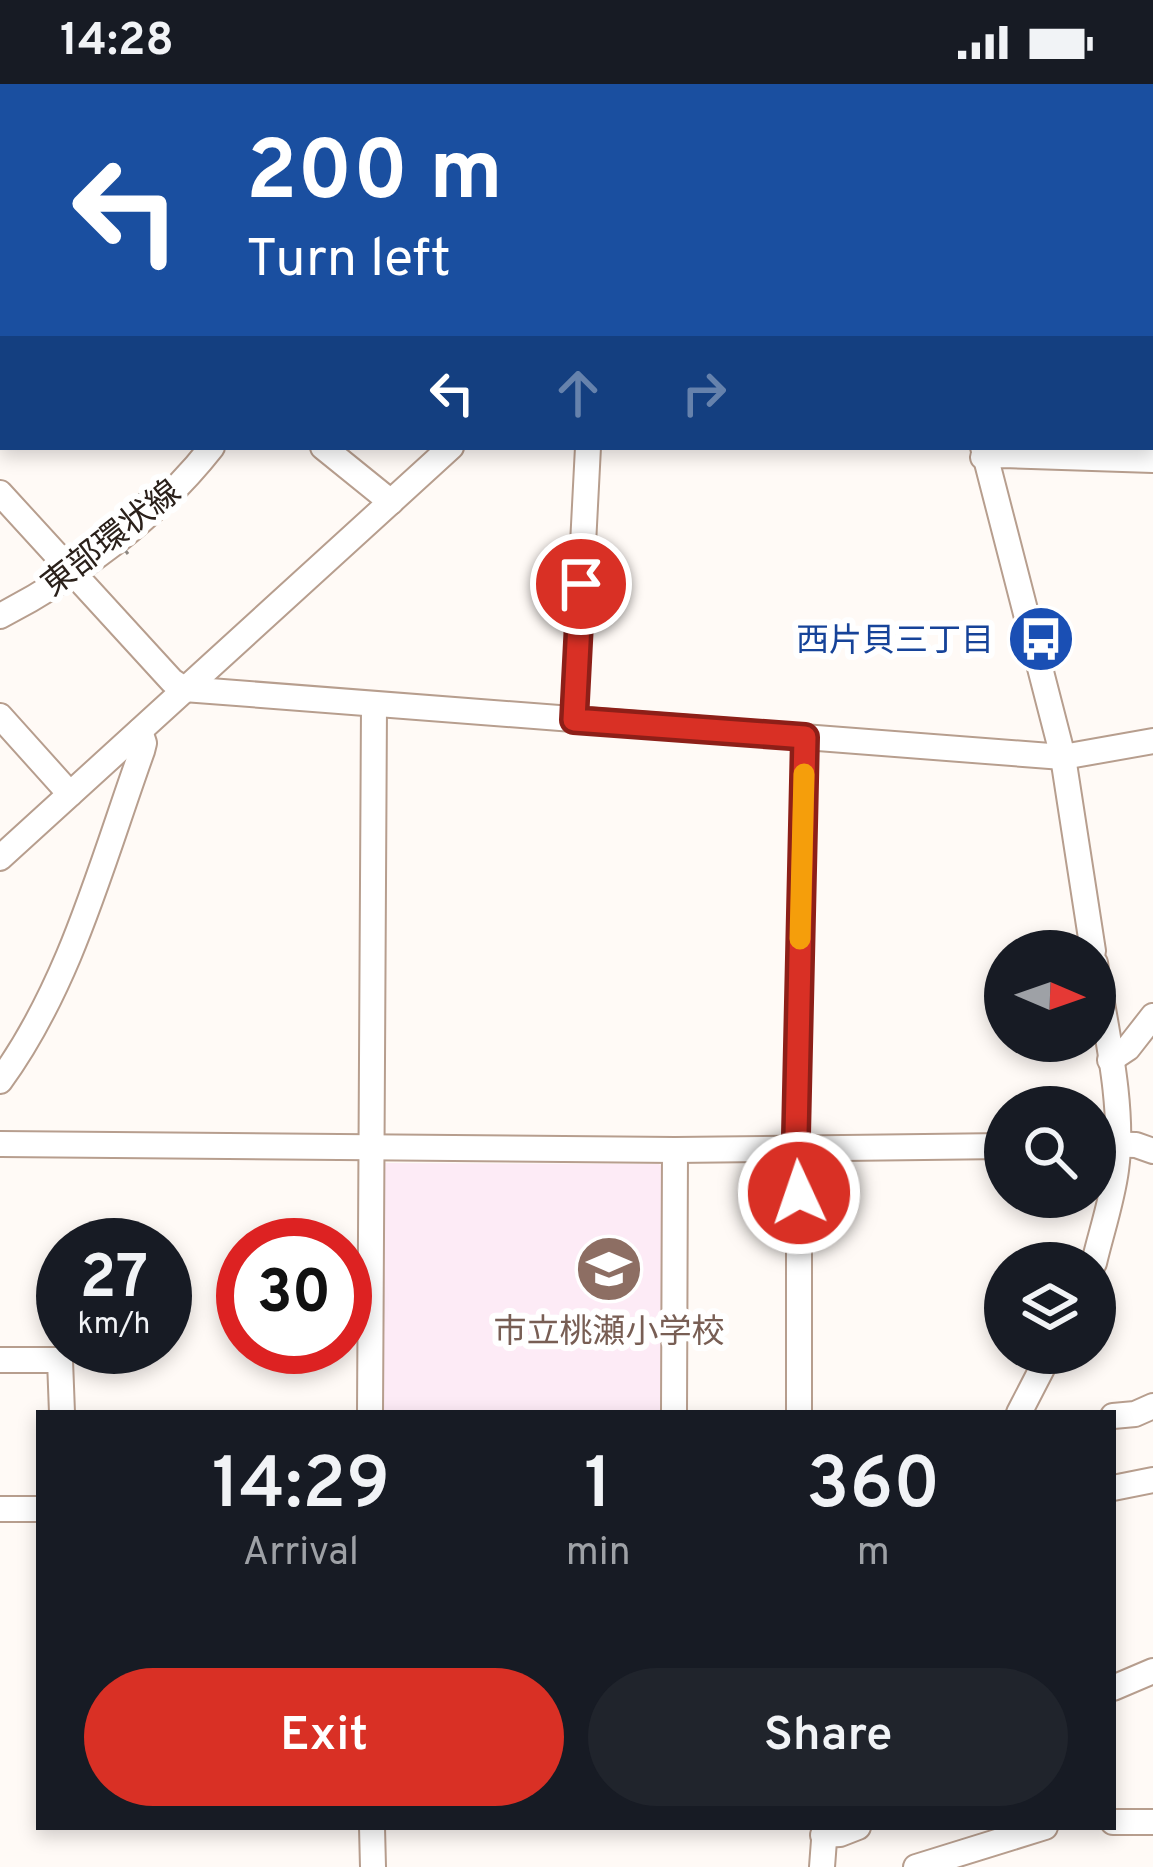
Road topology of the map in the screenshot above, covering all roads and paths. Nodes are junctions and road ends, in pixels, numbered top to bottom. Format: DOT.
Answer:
graph roads {
  1 [pos="209,450"];
  2 [pos="327,450"];
  3 [pos="448,450"];
  4 [pos="588,450"];
  5 [pos="983,452"];
  6 [pos="1153,460"];
  7 [pos="153,482"];
  8 [pos="0,493"];
  9 [pos="391,502"];
  10 [pos="106,525"];
  11 [pos="128,554"];
  12 [pos="70,562"];
  13 [pos="0,616"];
  14 [pos="184,689"];
  15 [pos="374,706"];
  16 [pos="0,716"];
  17 [pos="574,720"];
  18 [pos="140,731"];
  19 [pos="805,737"];
  20 [pos="1153,741"];
  21 [pos="1063,757"];
  22 [pos="70,794"];
  23 [pos="0,858"];
  24 [pos="1090,930"];
  25 [pos="1153,1016"];
  26 [pos="1116,1056"];
  27 [pos="0,1081"];
  28 [pos="0,1144"];
  29 [pos="1116,1145"];
  30 [pos="984,1146"];
  31 [pos="373,1149"];
  32 [pos="675,1150"];
  33 [pos="799,1150"];
  34 [pos="1153,1151"];
  35 [pos="0,1360"];
  36 [pos="1039,1374"];
  37 [pos="1153,1406"];
  38 [pos="62,1410"];
  39 [pos="370,1410"];
  40 [pos="674,1410"];
  41 [pos="799,1410"];
  42 [pos="1021,1410"];
  43 [pos="1116,1416"];
  44 [pos="1153,1480"];
  45 [pos="1116,1487"];
  46 [pos="0,1509"];
  47 [pos="36,1509"];
  48 [pos="1153,1671"];
  49 [pos="1116,1687"];
  50 [pos="1116,1822"];
  51 [pos="1153,1822"];
  52 [pos="372,1830"];
  53 [pos="1039,1830"];
  54 [pos="824,1831"];
  55 [pos="989,1855"];
  56 [pos="373,1867"];
  57 [pos="822,1867"];
  58 [pos="916,1867"];
  1 -- 12 [label="street, 東部環状線"];
  2 -- 9 [label="street"];
  3 -- 9 [label="street"];
  4 -- 17 [label="street"];
  5 -- 6 [label="street"];
  5 -- 21 [label="street"];
  7 -- 12 [label="path"];
  8 -- 12 [label="street"];
  9 -- 14 [label="street"];
  10 -- 11 [label="path, bridge"];
  12 -- 13 [label="street, 東部環状線"];
  12 -- 14 [label="street"];
  14 -- 15 [label="street"];
  14 -- 18 [label="street"];
  15 -- 17 [label="street"];
  15 -- 31 [label="street"];
  16 -- 22 [label="street"];
  17 -- 19 [label="street"];
  18 -- 22 [label="street"];
  18 -- 27 [label="street"];
  19 -- 21 [label="street"];
  19 -- 33 [label="street"];
  20 -- 21 [label="street"];
  21 -- 24 [label="street"];
  22 -- 23 [label="street"];
  25 -- 26 [label="street"];
  28 -- 31 [label="street"];
  29 -- 34 [label="street"];
  30 -- 33 [label="street"];
  31 -- 32 [label="street"];
  31 -- 39 [label="street"];
  32 -- 33 [label="street"];
  32 -- 40 [label="street"];
  33 -- 41 [label="street"];
  35 -- 38 [label="street"];
  36 -- 42 [label="street"];
  37 -- 43 [label="street"];
  44 -- 45 [label="street"];
  46 -- 47 [label="street"];
  48 -- 49 [label="street"];
  50 -- 51 [label="street"];
  52 -- 56 [label="street"];
  53 -- 55 [label="street"];
  54 -- 57 [label="street"];
  55 -- 58 [label="street"];
}
